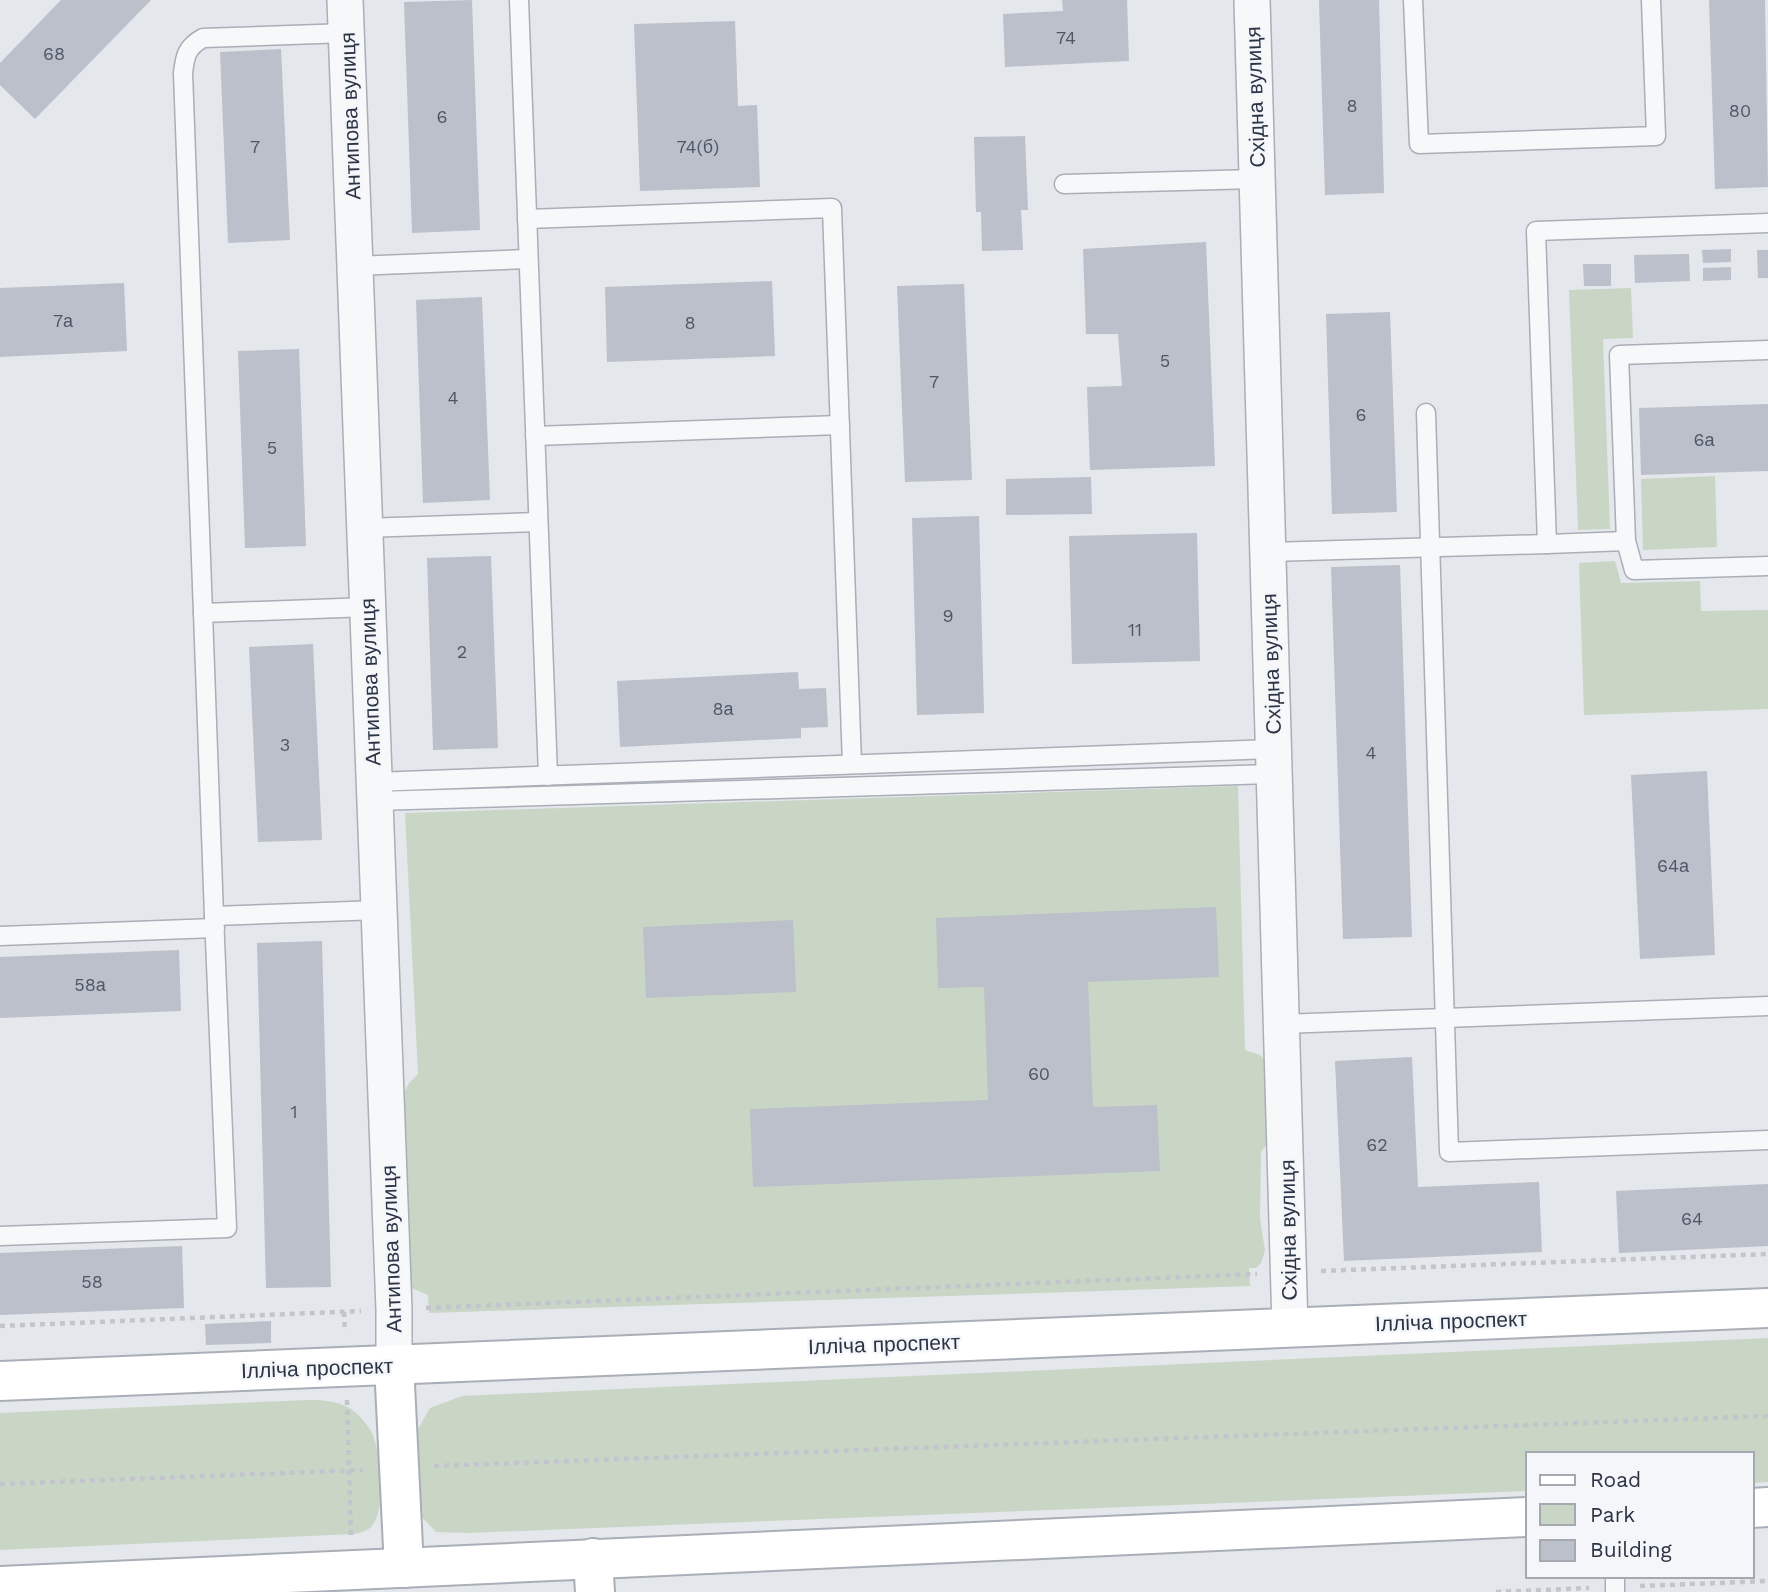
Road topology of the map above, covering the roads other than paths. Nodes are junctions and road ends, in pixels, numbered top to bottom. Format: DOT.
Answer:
graph roads {
  1 [pos="519,0"];
  2 [pos="1252,0"];
  3 [pos="1413,0"];
  4 [pos="1651,0"];
  5 [pos="346,16"];
  6 [pos="1257,179"];
  7 [pos="1064,184"];
  8 [pos="527,219"];
  9 [pos="1768,223"];
  10 [pos="528,260"];
  11 [pos="355,266"];
  12 [pos="1768,350"];
  13 [pos="1426,413"];
  14 [pos="840,425"];
  15 [pos="535,436"];
  16 [pos="538,522"];
  17 [pos="365,528"];
  18 [pos="1626,541"];
  19 [pos="1546,544"];
  20 [pos="1429,547"];
  21 [pos="1268,552"];
  22 [pos="1768,566"];
  23 [pos="368,607"];
  24 [pos="203,613"];
  25 [pos="1274,762"];
  26 [pos="852,764"];
  27 [pos="548,776"];
  28 [pos="374,792"];
  29 [pos="379,910"];
  30 [pos="215,922"];
  31 [pos="0,936"];
  32 [pos="1768,1006"];
  33 [pos="1444,1018"];
  34 [pos="1282,1024"];
  35 [pos="1768,1140"];
  36 [pos="0,1236"];
  37 [pos="1768,1308"];
  38 [pos="1290,1327"];
  39 [pos="394,1364"];
  40 [pos="0,1381"];
  41 [pos="1526,1517"];
  42 [pos="404,1568"];
  43 [pos="594,1575"];
  44 [pos="0,1586"];
  1 -- 8 [label="lane"];
  2 -- 6 [label="street, Східна вулиця"];
  3 -- 4 [label="lane"];
  5 -- 11 [label="street, Антипова вулиця"];
  5 -- 24 [label="lane"];
  6 -- 7 [label="lane"];
  6 -- 21 [label="street, Східна вулиця"];
  8 -- 10 [label="lane"];
  8 -- 14 [label="lane"];
  9 -- 19 [label="lane"];
  10 -- 11 [label="lane"];
  10 -- 15 [label="lane"];
  11 -- 17 [label="street, Антипова вулиця"];
  12 -- 18 [label="lane"];
  13 -- 20 [label="lane"];
  14 -- 15 [label="lane"];
  14 -- 26 [label="lane"];
  15 -- 16 [label="lane"];
  16 -- 17 [label="lane"];
  16 -- 27 [label="lane"];
  17 -- 23 [label="street, Антипова вулиця"];
  18 -- 19 [label="lane"];
  18 -- 22 [label="lane"];
  19 -- 20 [label="lane"];
  20 -- 21 [label="lane"];
  20 -- 33 [label="lane"];
  21 -- 25 [label="street, Східна вулиця"];
  23 -- 24 [label="lane"];
  23 -- 28 [label="street, Антипова вулиця"];
  24 -- 30 [label="lane"];
  25 -- 26 [label="lane"];
  25 -- 28 [label="lane"];
  25 -- 34 [label="street, Східна вулиця"];
  26 -- 27 [label="lane"];
  27 -- 28 [label="lane"];
  28 -- 29 [label="street, Антипова вулиця"];
  29 -- 30 [label="lane"];
  29 -- 39 [label="street, Антипова вулиця"];
  30 -- 31 [label="lane"];
  30 -- 36 [label="lane"];
  32 -- 33 [label="lane"];
  33 -- 34 [label="lane"];
  33 -- 35 [label="lane"];
  34 -- 38 [label="street, Східна вулиця"];
  37 -- 38 [label="main road, Ілліча проспект"];
  38 -- 39 [label="main road, Ілліча проспект"];
  39 -- 40 [label="main road, Ілліча проспект"];
  39 -- 42 [label="main road"];
  41 -- 43 [label="main road"];
  42 -- 43 [label="main road"];
  42 -- 44 [label="main road"];
}
